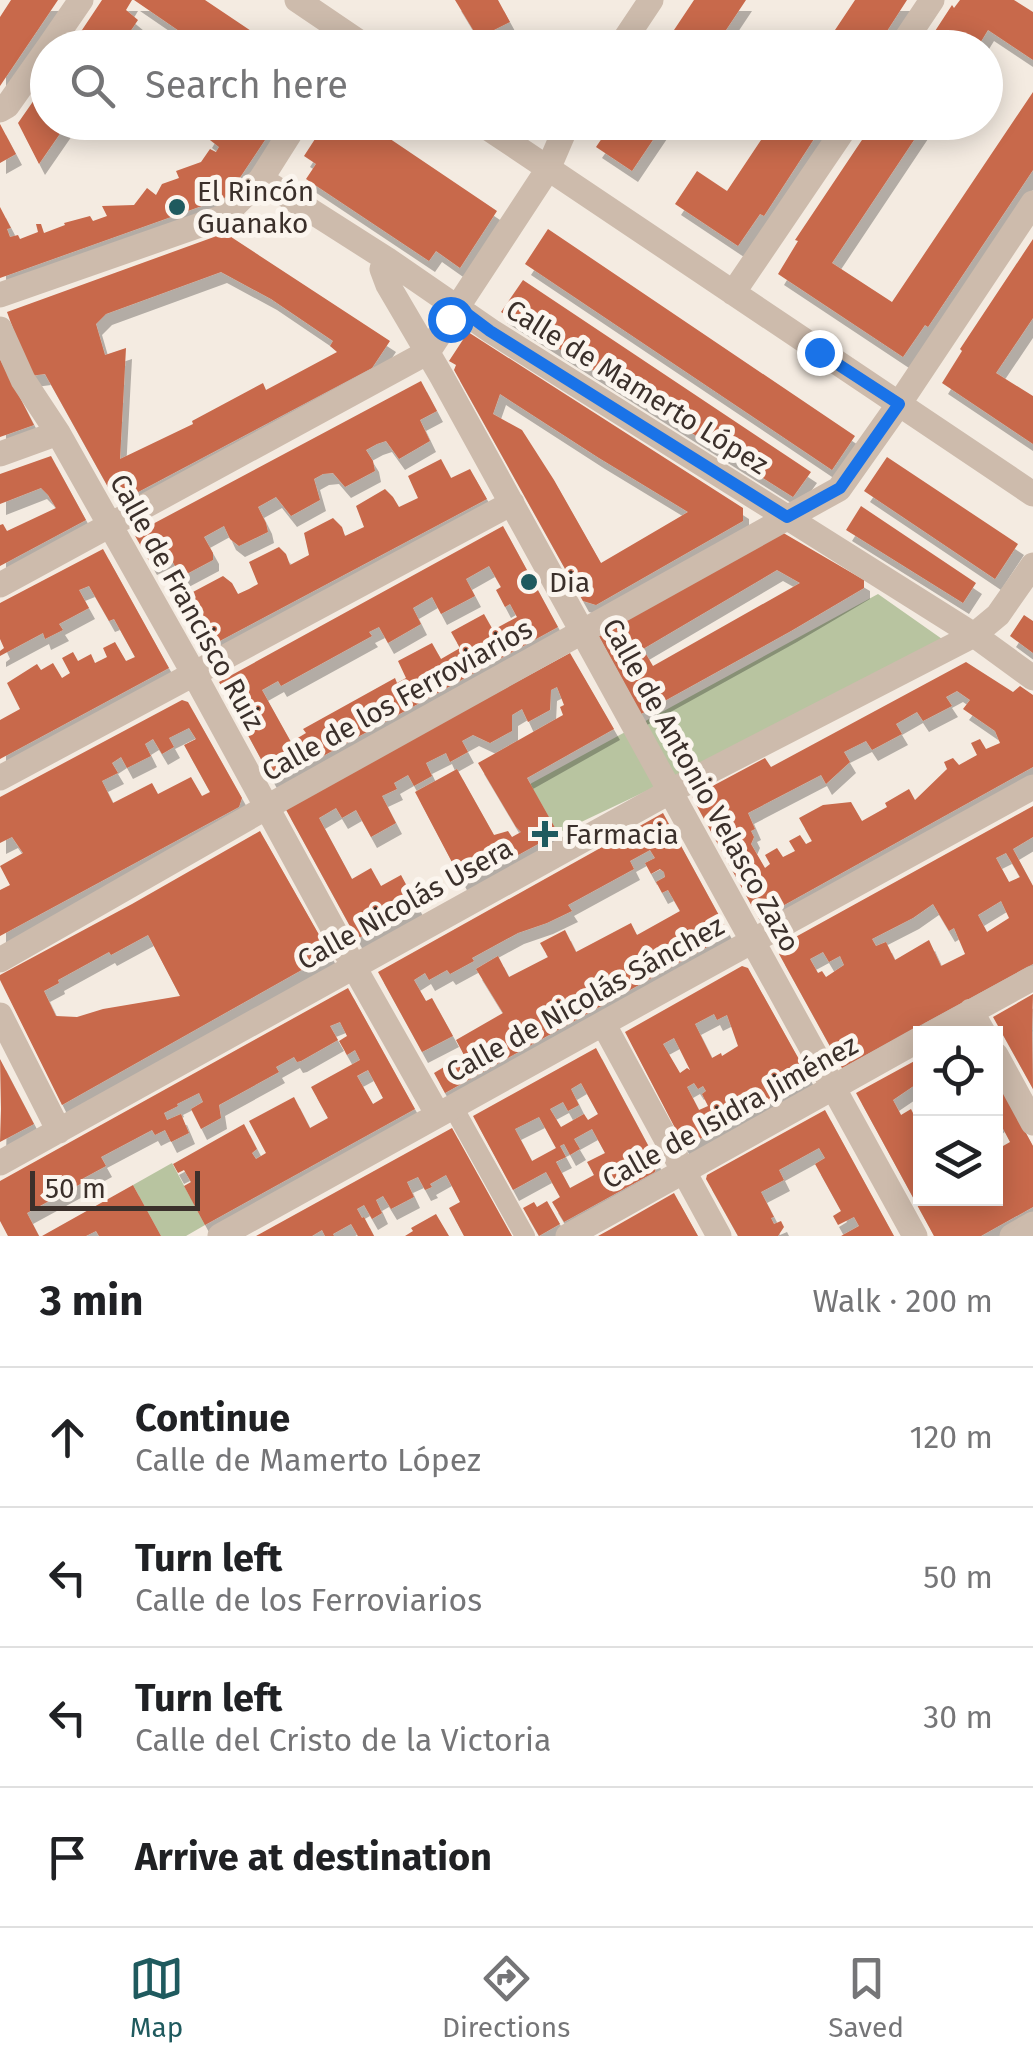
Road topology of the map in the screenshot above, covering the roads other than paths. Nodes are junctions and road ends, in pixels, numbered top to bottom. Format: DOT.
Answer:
graph roads {
  1 [pos="81,0"];
  2 [pos="297,0"];
  3 [pos="651,0"];
  4 [pos="932,0"];
  5 [pos="60,30"];
  6 [pos="337,30"];
  7 [pos="632,30"];
  8 [pos="912,30"];
  9 [pos="30,73"];
  10 [pos="0,110"];
  11 [pos="286,140"];
  12 [pos="506,140"];
  13 [pos="560,140"];
  14 [pos="837,140"];
  15 [pos="548,169"];
  16 [pos="261,179"];
  17 [pos="1033,203"];
  18 [pos="388,260"];
  19 [pos="734,293"];
  20 [pos="0,295"];
  21 [pos="458,307"];
  22 [pos="0,329"];
  23 [pos="428,352"];
  24 [pos="899,404"];
  25 [pos="58,433"];
  26 [pos="0,454"];
  27 [pos="1033,494"];
  28 [pos="512,503"];
  29 [pos="787,517"];
  30 [pos="109,527"];
  31 [pos="1033,565"];
  32 [pos="0,585"];
  33 [pos="582,631"];
  34 [pos="974,635"];
  35 [pos="194,674"];
  36 [pos="1033,678"];
  37 [pos="0,778"];
  38 [pos="1033,787"];
  39 [pos="670,791"];
  40 [pos="267,807"];
  41 [pos="752,940"];
  42 [pos="0,960"];
  43 [pos="354,967"];
  44 [pos="1033,978"];
  45 [pos="0,1015"];
  46 [pos="977,1022"];
  47 [pos="604,1024"];
  48 [pos="913,1044"];
  49 [pos="1003,1068"];
  50 [pos="834,1088"];
  51 [pos="445,1111"];
  52 [pos="1033,1123"];
  53 [pos="58,1131"];
  54 [pos="0,1163"];
  55 [pos="684,1172"];
  56 [pos="1033,1224"];
  57 [pos="220,1236"];
  58 [pos="525,1236"];
  59 [pos="568,1236"];
  60 [pos="719,1236"];
  61 [pos="915,1236"];
  62 [pos="1012,1236"];
  1 -- 5 [label="street"];
  2 -- 6 [label="street"];
  3 -- 7 [label="street"];
  4 -- 8 [label="street"];
  9 -- 10 [label="street"];
  11 -- 16 [label="street"];
  12 -- 15 [label="street"];
  13 -- 15 [label="street"];
  14 -- 19 [label="street"];
  15 -- 19 [label="street"];
  15 -- 21 [label="street"];
  16 -- 18 [label="street, Calle de Mamerto López"];
  16 -- 20 [label="street"];
  17 -- 24 [label="street, Calle de los Ferroviarios"];
  18 -- 21 [label="street, Calle de Mamerto López"];
  18 -- 23 [label="street, Calle de Antonio Velasco Zazo"];
  19 -- 24 [label="street"];
  21 -- 23 [label="street"];
  21 -- 29 [label="street, Calle de Mamerto López"];
  22 -- 25 [label="street, Calle de Francisco Ruiz"];
  23 -- 28 [label="street, Calle de Antonio Velasco Zazo"];
  23 -- 30 [label="street"];
  24 -- 27 [label="street"];
  24 -- 29 [label="street, Calle de los Ferroviarios"];
  25 -- 26 [label="street"];
  25 -- 30 [label="street, Calle de Francisco Ruiz"];
  28 -- 33 [label="street, Calle de Antonio Velasco Zazo"];
  28 -- 35 [label="street"];
  29 -- 33 [label="street, Calle de los Ferroviarios"];
  29 -- 34 [label="street, Calle de Mamerto López"];
  30 -- 32 [label="street"];
  30 -- 35 [label="street, Calle de Francisco Ruiz"];
  31 -- 34 [label="street, Calle Nicolás Usera"];
  33 -- 39 [label="street, Calle de Antonio Velasco Zazo"];
  33 -- 40 [label="street, Calle de los Ferroviarios"];
  34 -- 36 [label="street, Calle de Mamerto López"];
  34 -- 39 [label="street, Calle Nicolás Usera"];
  35 -- 37 [label="street"];
  35 -- 40 [label="street, Calle de Francisco Ruiz"];
  38 -- 41 [label="street, Calle de Nicolás Sánchez"];
  39 -- 41 [label="street, Calle de Antonio Velasco Zazo"];
  39 -- 43 [label="street, Calle Nicolás Usera"];
  40 -- 42 [label="street, Calle de los Ferroviarios"];
  40 -- 43 [label="street, Calle de Francisco Ruiz"];
  41 -- 47 [label="street, Calle de Nicolás Sánchez"];
  41 -- 50 [label="street, Calle de Antonio Velasco Zazo"];
  43 -- 51 [label="street, Calle de Francisco Ruiz"];
  43 -- 53 [label="street, Calle Nicolás Usera"];
  44 -- 46 [label="street"];
  45 -- 53 [label="street"];
  47 -- 51 [label="street, Calle de Nicolás Sánchez"];
  47 -- 55 [label="street"];
  48 -- 50 [label="street, Calle de Isidra Jiménez"];
  49 -- 52 [label="street"];
  50 -- 55 [label="street, Calle de Isidra Jiménez"];
  50 -- 61 [label="street, Calle de Antonio Velasco Zazo"];
  51 -- 57 [label="street, Calle de Nicolás Sánchez"];
  51 -- 58 [label="street, Calle de Francisco Ruiz"];
  53 -- 54 [label="street, Calle Nicolás Usera"];
  55 -- 59 [label="street, Calle de Isidra Jiménez"];
  55 -- 60 [label="street"];
  56 -- 62 [label="street"];
}
